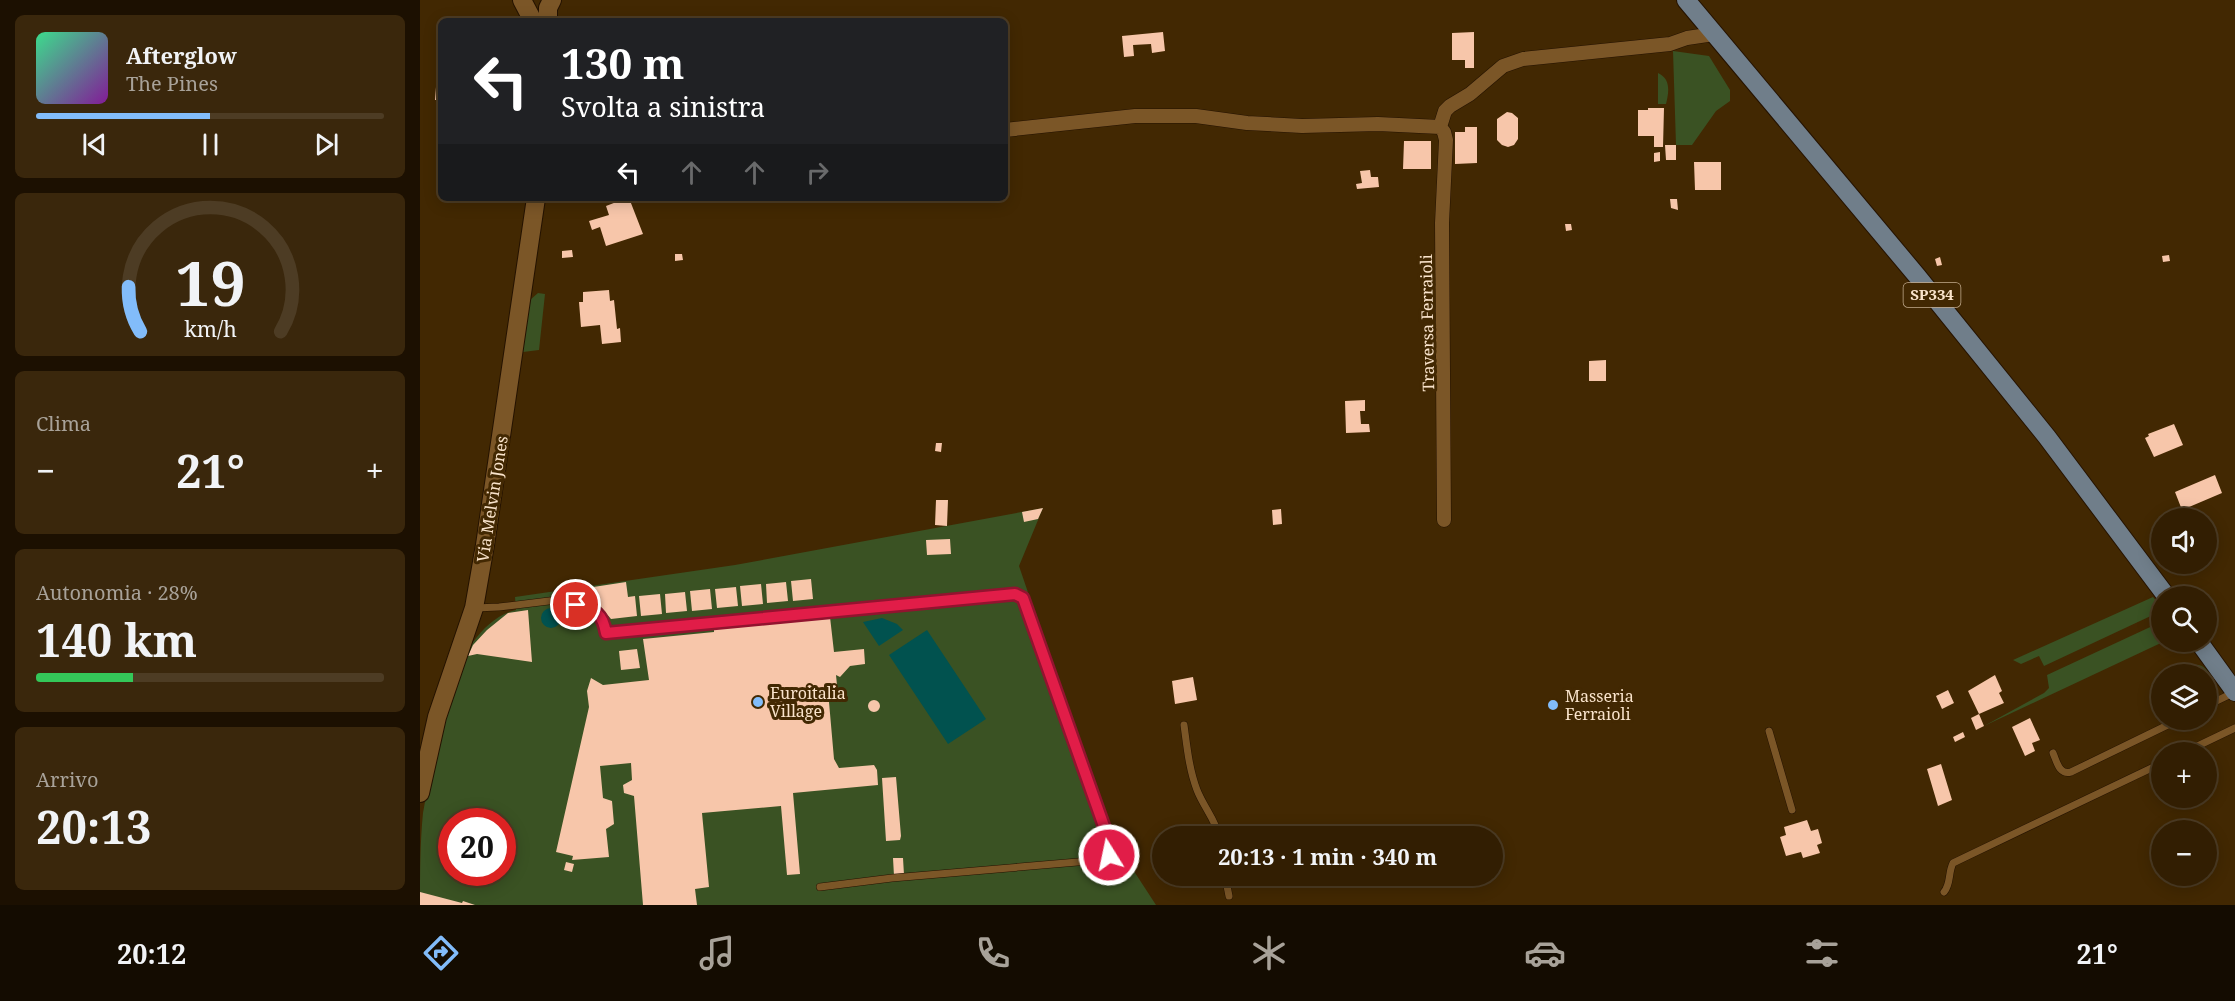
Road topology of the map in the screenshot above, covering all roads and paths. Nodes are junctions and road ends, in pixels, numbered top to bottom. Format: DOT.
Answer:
graph roads {
  1 [pos="522,0"];
  2 [pos="552,0"];
  3 [pos="1686,0"];
  4 [pos="531,18"];
  5 [pos="548,18"];
  6 [pos="1714,34"];
  7 [pos="1440,127"];
  8 [pos="1008,130"];
  9 [pos="536,201"];
  10 [pos="1444,520"];
  11 [pos="2159,586"];
  12 [pos="474,608"];
  13 [pos="2206,652"];
  14 [pos="2235,692"];
  15 [pos="2217,701"];
  16 [pos="1184,725"];
  17 [pos="2235,728"];
  18 [pos="2157,730"];
  19 [pos="1769,731"];
  20 [pos="2206,742"];
  21 [pos="2053,753"];
  22 [pos="2151,768"];
  23 [pos="420,793"];
  24 [pos="1792,810"];
  25 [pos="1216,826"];
  26 [pos="1227,886"];
  27 [pos="820,887"];
  28 [pos="1944,892"];
  29 [pos="1229,896"];
  1 -- 4 [label="street"];
  2 -- 5 [label="street"];
  3 -- 6 [label="main road, SP334"];
  6 -- 7 [label="street"];
  6 -- 11 [label="main road, SP334"];
  7 -- 8 [label="street"];
  7 -- 10 [label="street, Traversa Ferraioli"];
  9 -- 12 [label="street, Via Melvin Jones"];
  12 -- 23 [label="street, Via Melvin Jones"];
  12 -- 27 [label="lane"];
  13 -- 14 [label="main road"];
  14 -- 15 [label="lane"];
  16 -- 25 [label="lane"];
  17 -- 20 [label="lane"];
  18 -- 21 [label="lane"];
  19 -- 24 [label="lane"];
  22 -- 28 [label="lane"];
  26 -- 29 [label="lane"];
}
